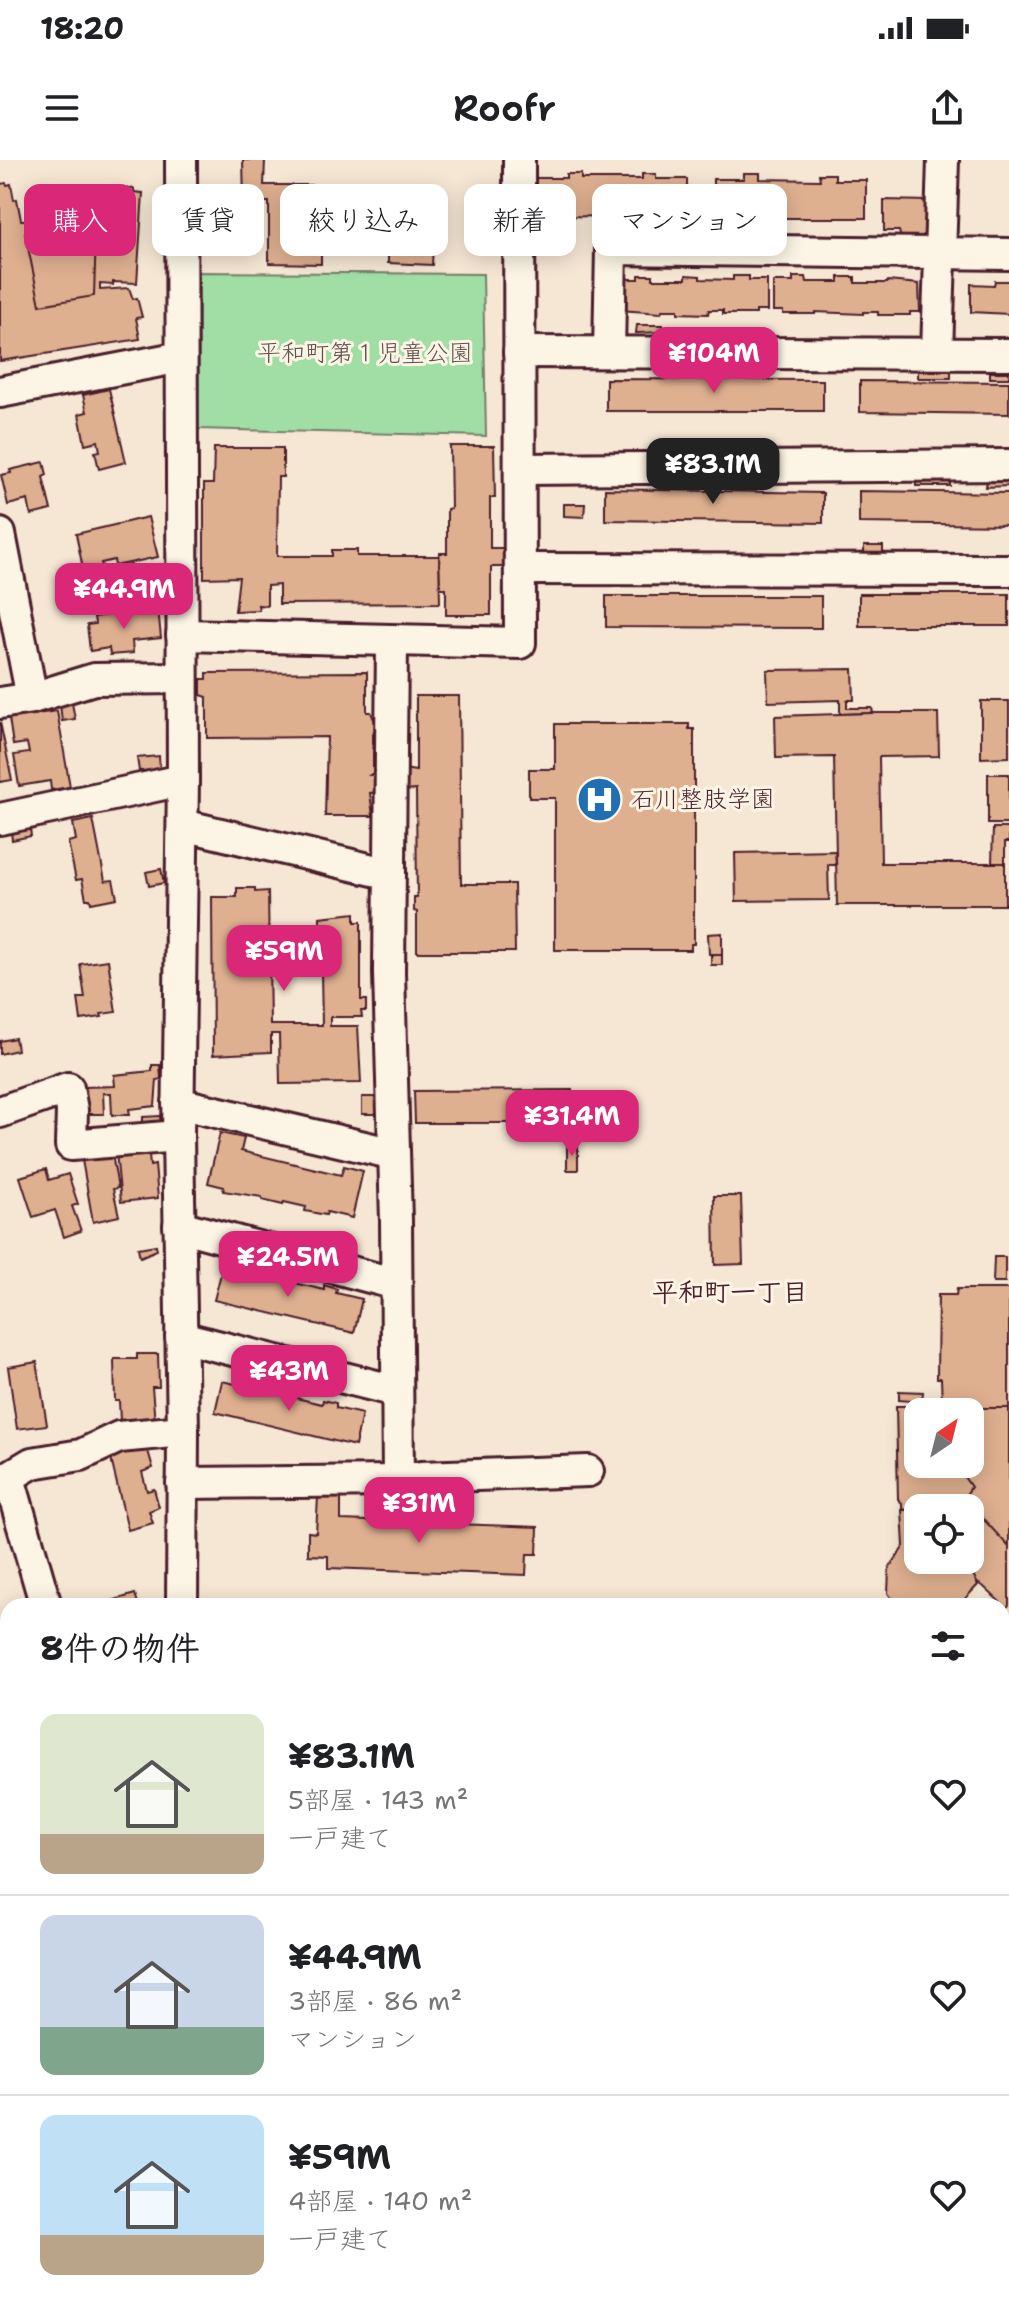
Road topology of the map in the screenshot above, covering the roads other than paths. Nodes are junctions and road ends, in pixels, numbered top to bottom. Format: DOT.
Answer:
graph roads {
  1 [pos="181,160"];
  2 [pos="519,160"];
  3 [pos="943,160"];
  4 [pos="940,254"];
  5 [pos="1009,254"];
  6 [pos="519,352"];
  7 [pos="609,352"];
  8 [pos="937,353"];
  9 [pos="1009,354"];
  10 [pos="181,357"];
  11 [pos="0,392"];
  12 [pos="1009,465"];
  13 [pos="520,469"];
  14 [pos="0,534"];
  15 [pos="520,569"];
  16 [pos="1009,570"];
  17 [pos="182,635"];
  18 [pos="392,642"];
  19 [pos="182,678"];
  20 [pos="32,698"];
  21 [pos="0,703"];
  22 [pos="183,780"];
  23 [pos="0,819"];
  24 [pos="183,825"];
  25 [pos="390,874"];
  26 [pos="178,1103"];
  27 [pos="0,1112"];
  28 [pos="178,1136"];
  29 [pos="394,1154"];
  30 [pos="179,1226"];
  31 [pos="396,1284"];
  32 [pos="181,1337"];
  33 [pos="396,1391"];
  34 [pos="183,1431"];
  35 [pos="588,1471"];
  36 [pos="4,1480"];
  37 [pos="398,1481"];
  38 [pos="182,1483"];
  39 [pos="43,1598"];
  40 [pos="182,1598"];
  1 -- 10 [label="street"];
  2 -- 6 [label="street"];
  3 -- 4 [label="street"];
  4 -- 5 [label="street"];
  4 -- 7 [label="street"];
  4 -- 8 [label="street"];
  6 -- 7 [label="street"];
  6 -- 13 [label="street"];
  7 -- 8 [label="street"];
  8 -- 9 [label="street"];
  10 -- 11 [label="street"];
  10 -- 17 [label="street"];
  12 -- 13 [label="street"];
  13 -- 15 [label="street"];
  14 -- 20 [label="street"];
  15 -- 16 [label="street"];
  15 -- 18 [label="street"];
  17 -- 18 [label="street"];
  17 -- 19 [label="street"];
  18 -- 25 [label="street"];
  19 -- 20 [label="street"];
  19 -- 22 [label="street"];
  20 -- 21 [label="street"];
  22 -- 23 [label="street"];
  22 -- 24 [label="street"];
  24 -- 25 [label="street"];
  24 -- 26 [label="street"];
  25 -- 29 [label="street"];
  26 -- 28 [label="street"];
  26 -- 29 [label="street"];
  27 -- 28 [label="street"];
  28 -- 30 [label="street"];
  29 -- 31 [label="street"];
  30 -- 31 [label="street"];
  30 -- 32 [label="street"];
  31 -- 33 [label="street"];
  32 -- 33 [label="street"];
  32 -- 34 [label="street"];
  33 -- 37 [label="street"];
  34 -- 36 [label="street"];
  34 -- 38 [label="street"];
  35 -- 37 [label="street"];
  36 -- 39 [label="street"];
  37 -- 38 [label="street"];
  38 -- 40 [label="street"];
}
